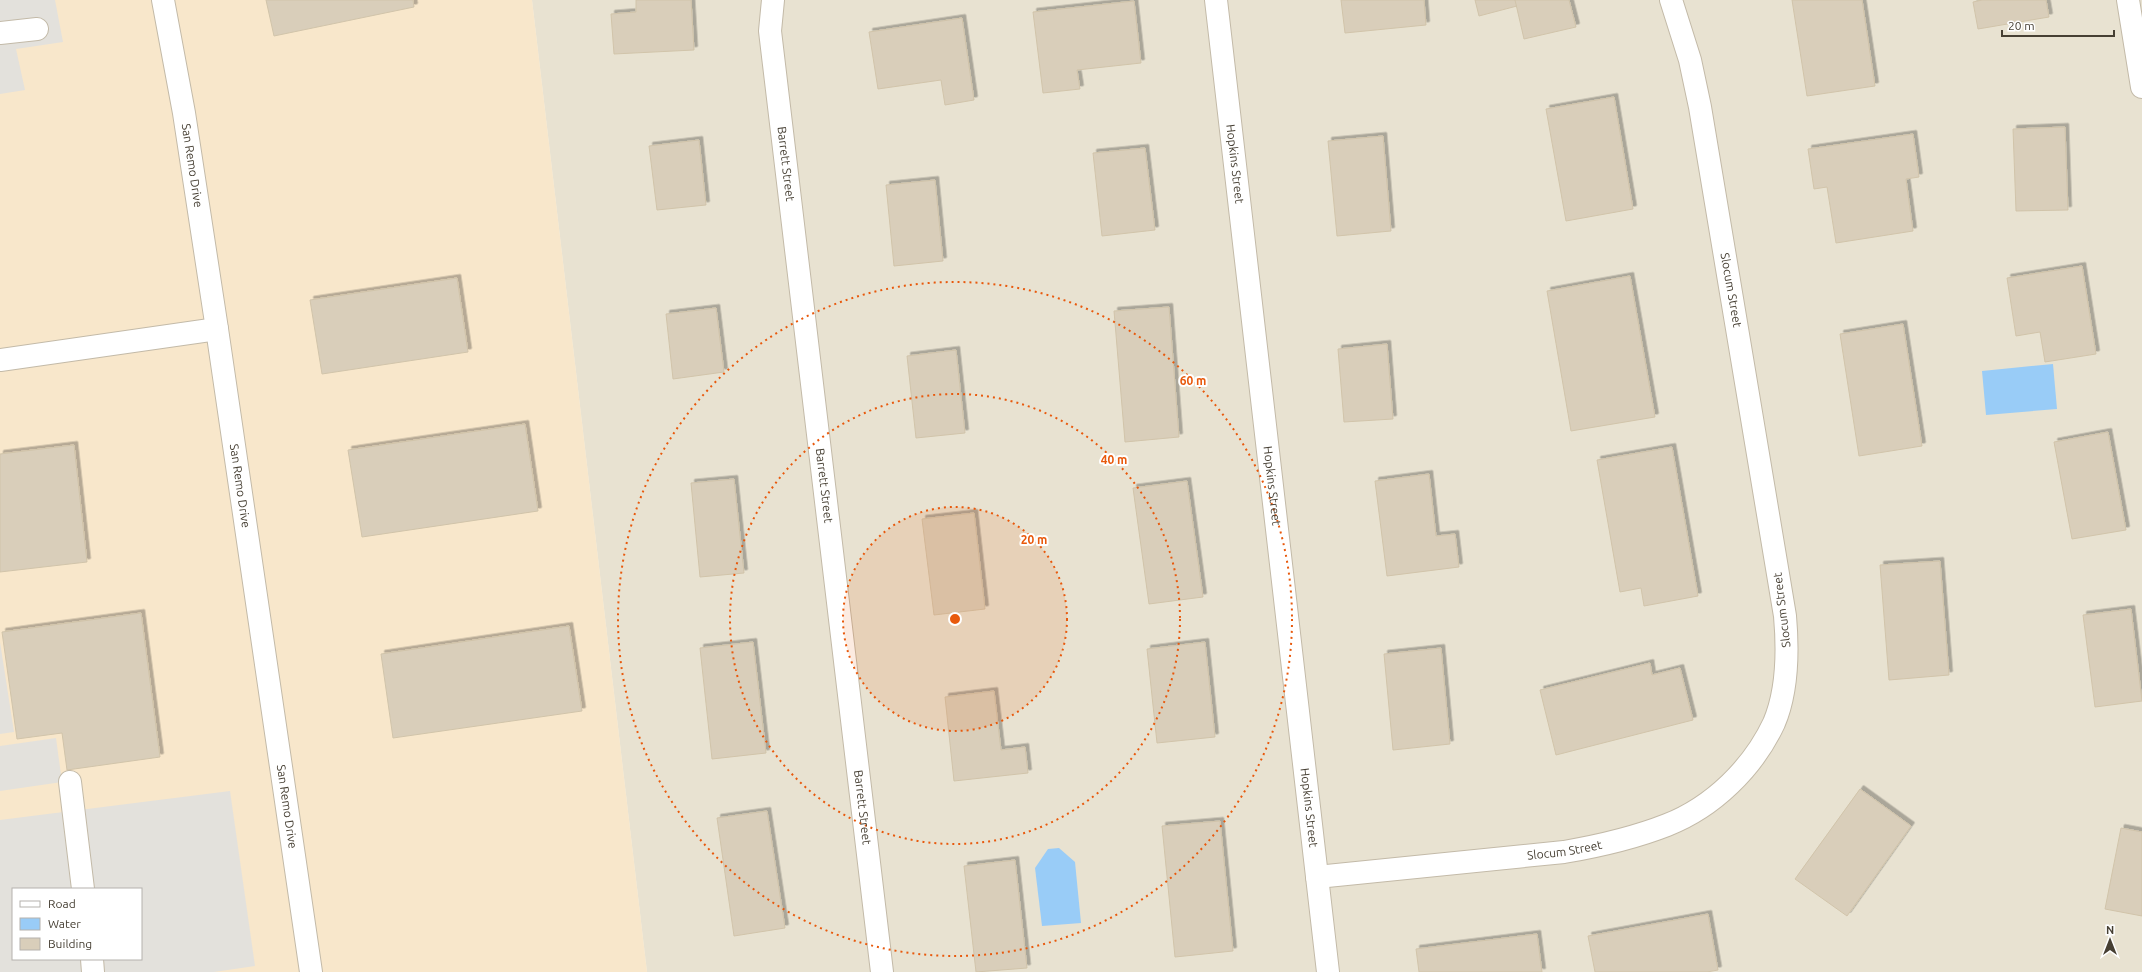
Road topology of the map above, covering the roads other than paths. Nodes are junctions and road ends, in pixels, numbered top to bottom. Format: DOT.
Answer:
graph roads {
  1 [pos="163,0"];
  2 [pos="773,0"];
  3 [pos="1216,0"];
  4 [pos="1671,0"];
  5 [pos="2128,0"];
  6 [pos="37,29"];
  7 [pos="0,33"];
  8 [pos="2142,87"];
  9 [pos="217,329"];
  10 [pos="0,360"];
  11 [pos="70,782"];
  12 [pos="1317,877"];
  13 [pos="83,888"];
  14 [pos="92,960"];
  15 [pos="94,972"];
  16 [pos="311,972"];
  17 [pos="882,972"];
  18 [pos="1328,972"];
  1 -- 9 [label="street, San Remo Drive"];
  2 -- 17 [label="street, Barrett Street"];
  3 -- 12 [label="street, Hopkins Street"];
  4 -- 12 [label="street, Slocum Street"];
  5 -- 8 [label="street"];
  6 -- 7 [label="street"];
  9 -- 10 [label="street"];
  9 -- 16 [label="street, San Remo Drive"];
  11 -- 13 [label="street"];
  12 -- 18 [label="street, Hopkins Street"];
  14 -- 15 [label="street"];
}
